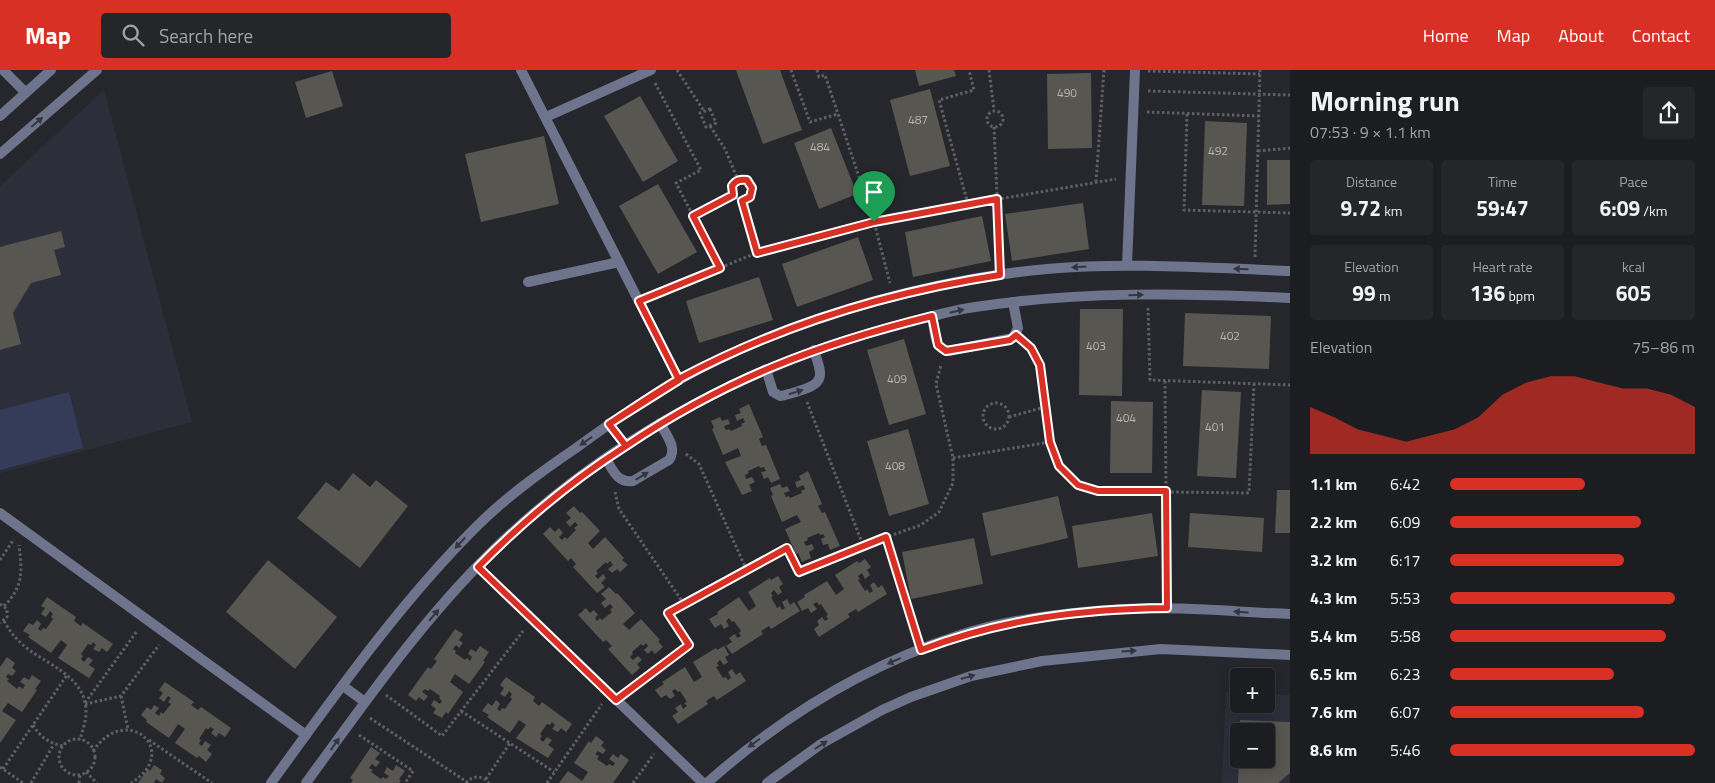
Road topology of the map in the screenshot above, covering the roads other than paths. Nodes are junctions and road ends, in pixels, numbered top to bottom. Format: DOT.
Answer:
graph roads {
  1 [pos="3,70"];
  2 [pos="51,70"];
  3 [pos="97,70"];
  4 [pos="521,70"];
  5 [pos="1135,70"];
  6 [pos="650,71"];
  7 [pos="25,92"];
  8 [pos="0,116"];
  9 [pos="546,117"];
  10 [pos="0,154"];
  11 [pos="620,262"];
  12 [pos="1127,265"];
  13 [pos="1290,272"];
  14 [pos="528,282"];
  15 [pos="1290,298"];
  16 [pos="1013,302"];
  17 [pos="932,316"];
  18 [pos="814,350"];
  19 [pos="766,368"];
  20 [pos="679,380"];
  21 [pos="609,424"];
  22 [pos="660,424"];
  23 [pos="626,446"];
  24 [pos="606,459"];
  25 [pos="0,512"];
  26 [pos="478,567"];
  27 [pos="1290,614"];
  28 [pos="1290,655"];
  29 [pos="343,686"];
  30 [pos="362,706"];
  31 [pos="306,735"];
  32 [pos="271,783"];
  33 [pos="306,783"];
  34 [pos="703,783"];
  35 [pos="707,783"];
  36 [pos="767,783"];
  1 -- 7 [label="street"];
  2 -- 7 [label="street"];
  10 -- 3 [label="street, one-way"];
  4 -- 9 [label="street"];
  5 -- 12 [label="street"];
  6 -- 9 [label="street"];
  7 -- 8 [label="street"];
  9 -- 11 [label="street"];
  11 -- 14 [label="street"];
  11 -- 20 [label="street"];
  13 -- 12 [label="street, one-way"];
  12 -- 20 [label="street, one-way"];
  16 -- 15 [label="street, one-way"];
  17 -- 16 [label="street, one-way"];
  16 -- 17 [label="street"];
  17 -- 18 [label="street"];
  18 -- 19 [label="street"];
  19 -- 18 [label="street, one-way"];
  19 -- 22 [label="street"];
  20 -- 21 [label="street"];
  21 -- 23 [label="street"];
  21 -- 29 [label="street, one-way"];
  22 -- 23 [label="street"];
  24 -- 22 [label="street, one-way"];
  23 -- 24 [label="street"];
  24 -- 26 [label="street"];
  25 -- 31 [label="street"];
  30 -- 26 [label="street, one-way"];
  26 -- 34 [label="street"];
  27 -- 35 [label="street, one-way"];
  36 -- 28 [label="street, one-way"];
  29 -- 30 [label="street"];
  29 -- 31 [label="street"];
  33 -- 30 [label="street, one-way"];
  31 -- 32 [label="street"];
}
